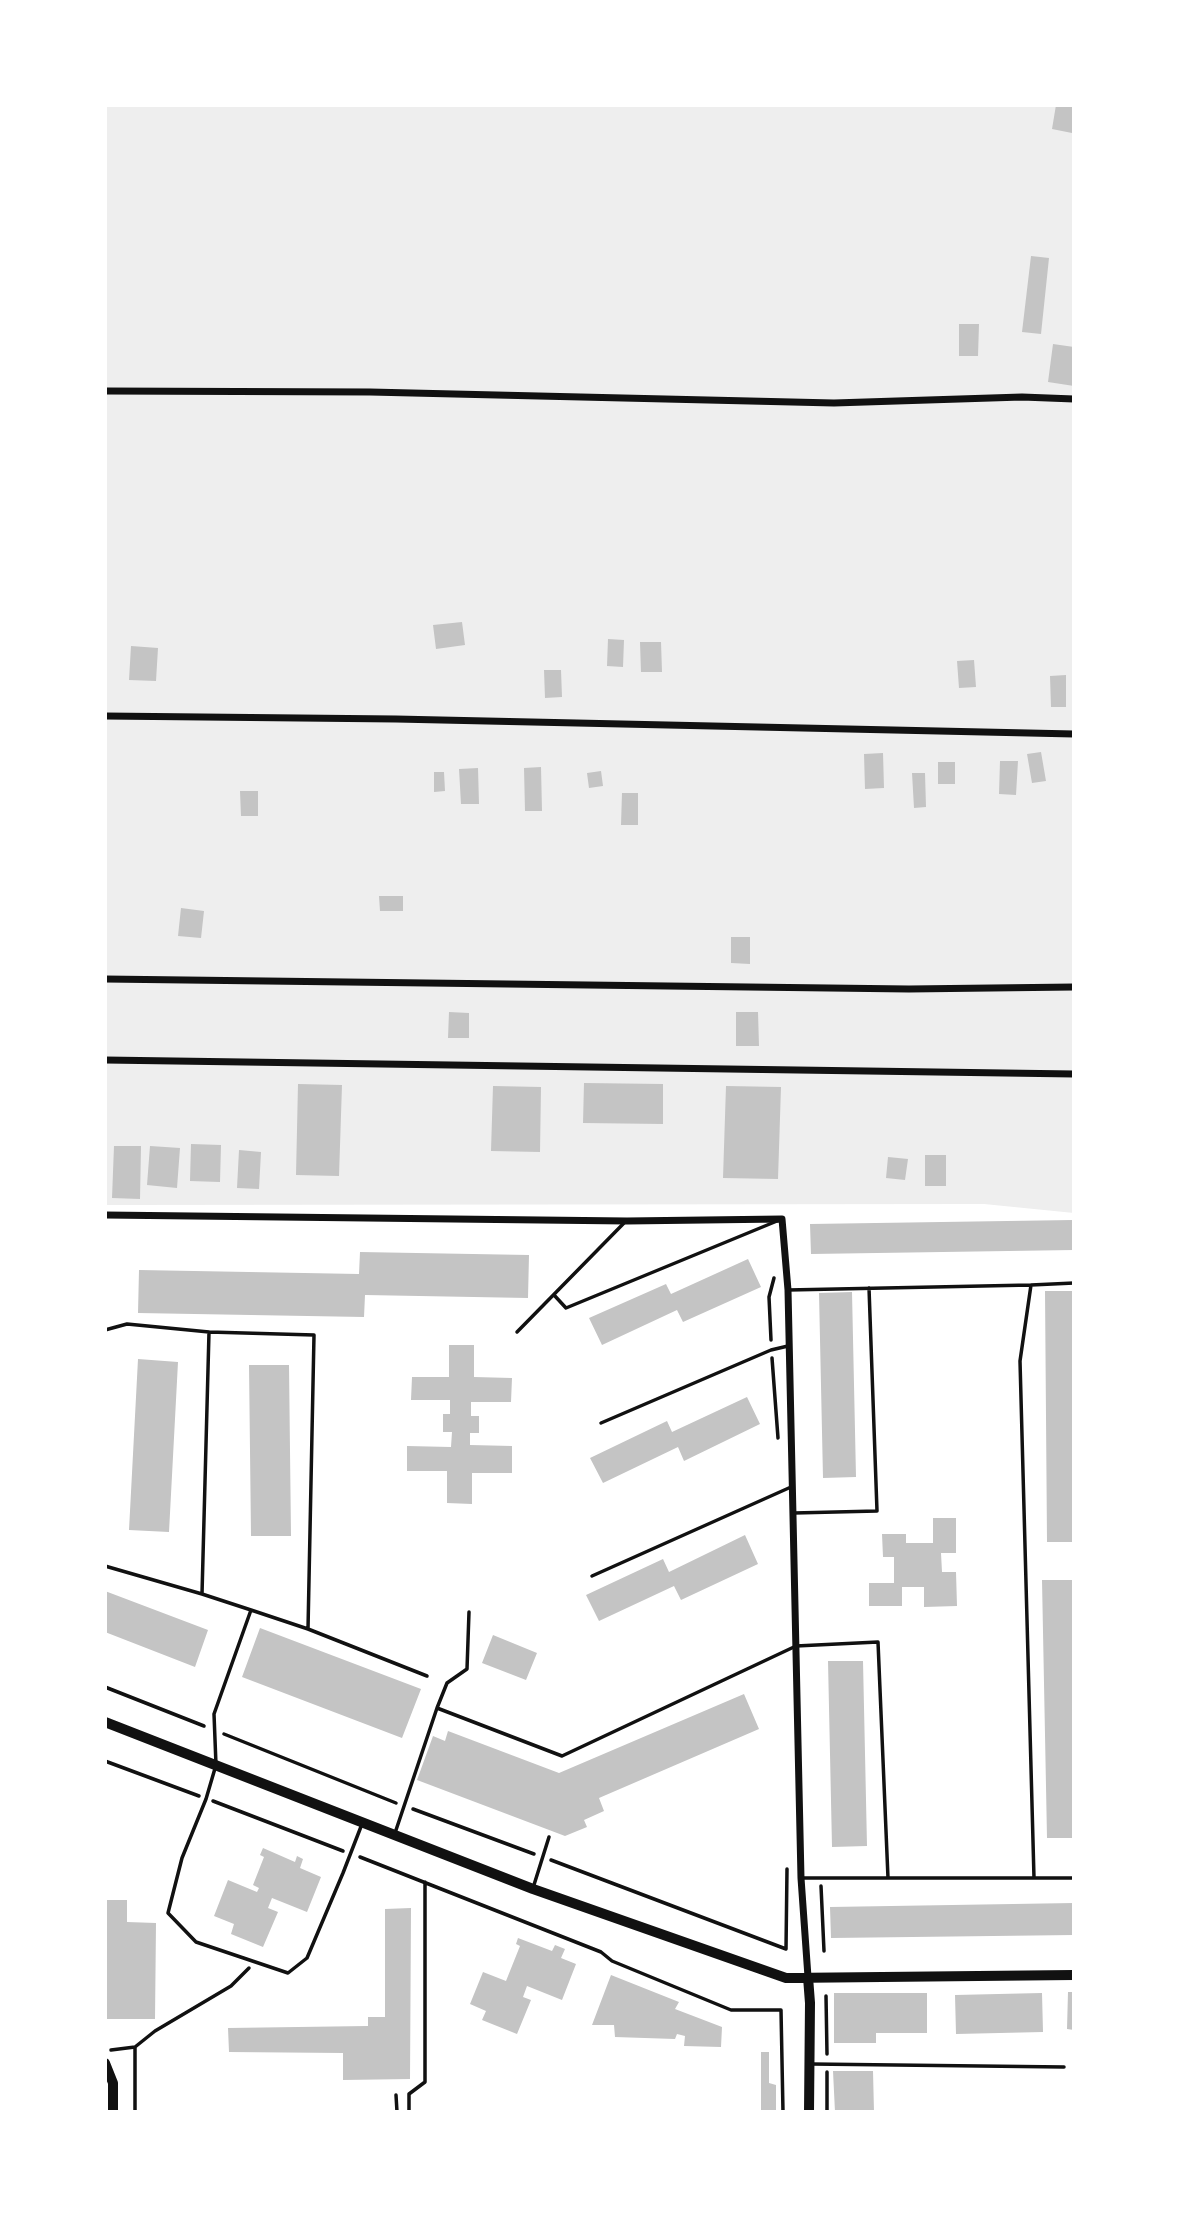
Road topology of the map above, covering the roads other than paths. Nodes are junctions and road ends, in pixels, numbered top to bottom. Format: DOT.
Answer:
graph roads {
  1 [pos="105,391"];
  2 [pos="1074,398"];
  3 [pos="105,716"];
  4 [pos="1074,734"];
  5 [pos="105,979"];
  6 [pos="1074,987"];
  7 [pos="105,1060"];
  8 [pos="1074,1074"];
  9 [pos="105,1215"];
  10 [pos="782,1219"];
  11 [pos="627,1221"];
  12 [pos="1074,1283"];
  13 [pos="1031,1285"];
  14 [pos="869,1288"];
  15 [pos="788,1290"];
  16 [pos="554,1295"];
  17 [pos="105,1330"];
  18 [pos="209,1332"];
  19 [pos="517,1332"];
  20 [pos="790,1345"];
  21 [pos="601,1423"];
  22 [pos="792,1486"];
  23 [pos="793,1513"];
  24 [pos="105,1566"];
  25 [pos="592,1576"];
  26 [pos="202,1594"];
  27 [pos="251,1610"];
  28 [pos="469,1612"];
  29 [pos="308,1629"];
  30 [pos="796,1646"];
  31 [pos="427,1676"];
  32 [pos="437,1708"];
  33 [pos="105,1722"];
  34 [pos="215,1765"];
  35 [pos="362,1822"];
  36 [pos="394,1835"];
  37 [pos="550,1837"];
  38 [pos="801,1878"];
  39 [pos="887,1878"];
  40 [pos="1034,1878"];
  41 [pos="1074,1878"];
  42 [pos="533,1888"];
  43 [pos="1074,1975"];
  44 [pos="808,1977"];
  45 [pos="105,2063"];
  46 [pos="809,2064"];
  47 [pos="1064,2067"];
  48 [pos="396,2095"];
  49 [pos="113,2112"];
  50 [pos="397,2112"];
  51 [pos="809,2112"];
  1 -- 2 [label="street"];
  3 -- 4 [label="street"];
  5 -- 6 [label="street"];
  7 -- 8 [label="street"];
  9 -- 11 [label="street"];
  10 -- 11 [label="street"];
  10 -- 15 [label="street"];
  10 -- 16 [label="lane"];
  11 -- 16 [label="lane"];
  12 -- 13 [label="lane"];
  13 -- 14 [label="lane"];
  13 -- 40 [label="lane"];
  14 -- 15 [label="lane"];
  14 -- 23 [label="lane"];
  15 -- 20 [label="street"];
  16 -- 19 [label="lane"];
  17 -- 18 [label="lane"];
  18 -- 26 [label="lane"];
  18 -- 29 [label="lane"];
  20 -- 21 [label="lane"];
  20 -- 22 [label="street"];
  22 -- 23 [label="street"];
  22 -- 25 [label="lane"];
  23 -- 30 [label="street"];
  24 -- 26 [label="lane"];
  26 -- 27 [label="lane"];
  27 -- 29 [label="lane"];
  27 -- 34 [label="lane"];
  28 -- 32 [label="lane"];
  29 -- 31 [label="lane"];
  30 -- 32 [label="lane"];
  30 -- 38 [label="street"];
  30 -- 39 [label="lane"];
  32 -- 36 [label="lane"];
  33 -- 34 [label="street"];
  34 -- 35 [label="street"];
  34 -- 35 [label="lane"];
  35 -- 36 [label="street"];
  36 -- 42 [label="street"];
  37 -- 42 [label="lane"];
  38 -- 39 [label="lane"];
  38 -- 44 [label="street"];
  39 -- 40 [label="lane"];
  40 -- 41 [label="lane"];
  42 -- 44 [label="street"];
  43 -- 44 [label="street"];
  44 -- 46 [label="street"];
  45 -- 49 [label="street"];
  46 -- 47 [label="lane"];
  46 -- 51 [label="street"];
  48 -- 50 [label="lane"];
}
